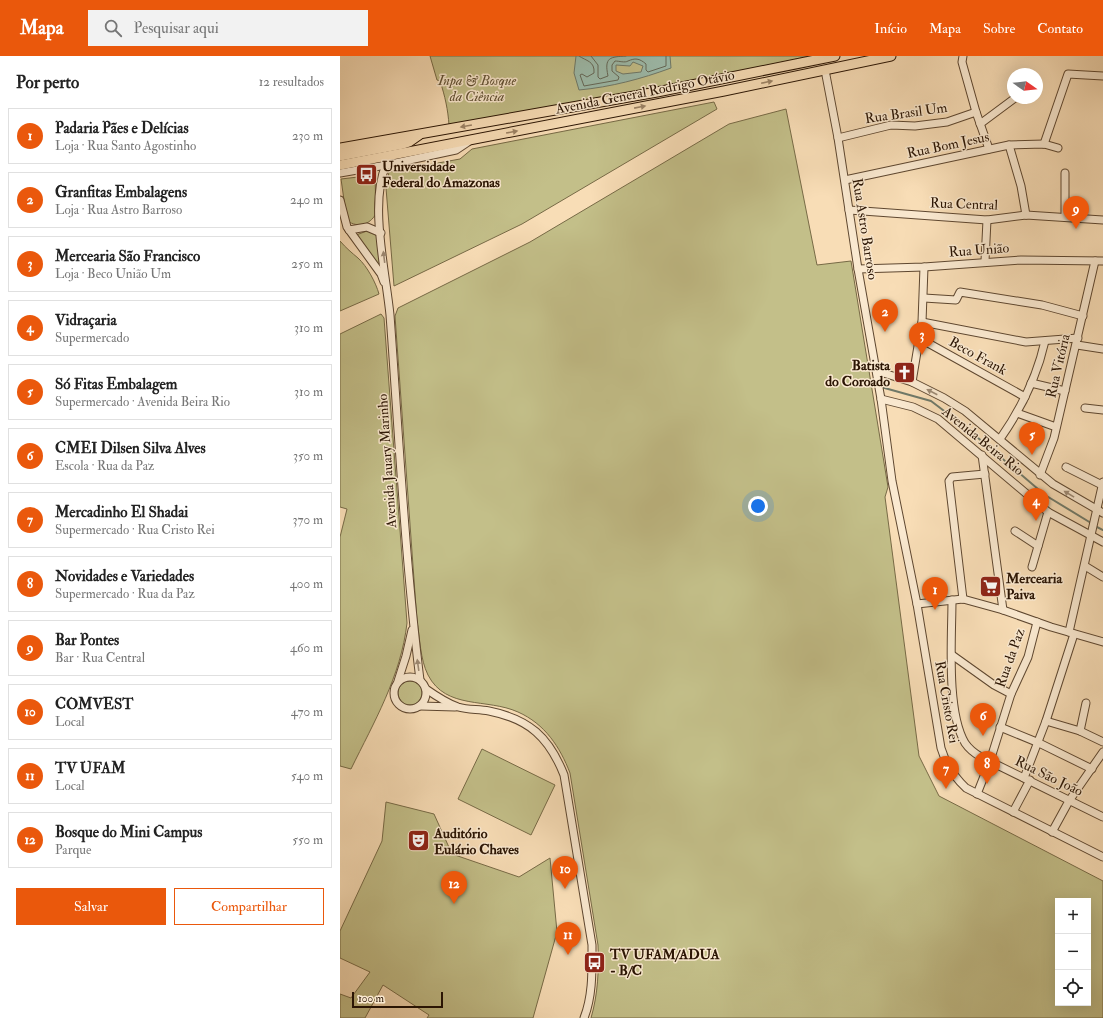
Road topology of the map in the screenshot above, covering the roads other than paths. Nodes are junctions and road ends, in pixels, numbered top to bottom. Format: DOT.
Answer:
graph roads {
  1 [pos="835,56"];
  2 [pos="891,56"];
  3 [pos="963,56"];
  4 [pos="825,70"];
  5 [pos="1103,76"];
  6 [pos="1007,104"];
  7 [pos="976,112"];
  8 [pos="980,124"];
  9 [pos="420,134"];
  10 [pos="474,138"];
  11 [pos="838,138"];
  12 [pos="1044,144"];
  13 [pos="1009,145"];
  14 [pos="340,148"];
  15 [pos="1058,148"];
  16 [pos="989,150"];
  17 [pos="340,156"];
  18 [pos="340,165"];
  19 [pos="386,165"];
  20 [pos="340,173"];
  21 [pos="1065,173"];
  22 [pos="845,180"];
  23 [pos="340,200"];
  24 [pos="849,210"];
  25 [pos="1026,216"];
  26 [pos="1065,217"];
  27 [pos="380,218"];
  28 [pos="987,220"];
  29 [pos="1103,220"];
  30 [pos="367,227"];
  31 [pos="349,230"];
  32 [pos="380,233"];
  33 [pos="985,261"];
  34 [pos="1099,261"];
  35 [pos="924,267"];
  36 [pos="858,269"];
  37 [pos="388,296"];
  38 [pos="924,298"];
  39 [pos="1083,316"];
  40 [pos="922,322"];
  41 [pos="919,338"];
  42 [pos="1045,341"];
  43 [pos="1077,342"];
  44 [pos="1103,349"];
  45 [pos="876,371"];
  46 [pos="912,382"];
  47 [pos="1031,383"];
  48 [pos="1065,391"];
  49 [pos="1025,397"];
  50 [pos="881,400"];
  51 [pos="1084,408"];
  52 [pos="1103,410"];
  53 [pos="1017,413"];
  54 [pos="1056,426"];
  55 [pos="1000,440"];
  56 [pos="982,455"];
  57 [pos="1066,468"];
  58 [pos="985,474"];
  59 [pos="1040,475"];
  60 [pos="1103,483"];
  61 [pos="1048,512"];
  62 [pos="1100,512"];
  63 [pos="1015,531"];
  64 [pos="1092,532"];
  65 [pos="1103,542"];
  66 [pos="1038,546"];
  67 [pos="1085,566"];
  68 [pos="1032,567"];
  69 [pos="1103,577"];
  70 [pos="963,599"];
  71 [pos="952,600"];
  72 [pos="917,604"];
  73 [pos="1003,610"];
  74 [pos="1037,622"];
  75 [pos="413,624"];
  76 [pos="1071,633"];
  77 [pos="1103,642"];
  78 [pos="952,655"];
  79 [pos="420,680"];
  80 [pos="397,682"];
  81 [pos="426,689"];
  82 [pos="1011,694"];
  83 [pos="1086,703"];
  84 [pos="420,706"];
  85 [pos="458,707"];
  86 [pos="1046,721"];
  87 [pos="1000,727"];
  88 [pos="1080,731"];
  89 [pos="1103,742"];
  90 [pos="1039,743"];
  91 [pos="1103,752"];
  92 [pos="990,761"];
  93 [pos="1092,769"];
  94 [pos="1027,779"];
  95 [pos="977,794"];
  96 [pos="1069,801"];
  97 [pos="1013,812"];
  98 [pos="1103,817"];
  99 [pos="1052,832"];
  100 [pos="1103,857"];
  101 [pos="584,1018"];
  1 -- 9 [label="main road, Avenida General Rodrigo Otávio, one-way"];
  2 -- 4 [label="main road, Avenida General Rodrigo Otávio"];
  3 -- 7 [label="street"];
  10 -- 4 [label="main road, Avenida General Rodrigo Otávio, one-way"];
  4 -- 11 [label="street, Rua Astro Barroso"];
  5 -- 12 [label="street"];
  6 -- 8 [label="street"];
  7 -- 8 [label="street"];
  7 -- 11 [label="street, Rua Brasil Um"];
  8 -- 16 [label="street"];
  9 -- 14 [label="main road, Avenida General Rodrigo Otávio"];
  9 -- 17 [label="main road"];
  10 -- 18 [label="main road, Avenida General Rodrigo Otávio"];
  10 -- 19 [label="street, Avenida General Rodrigo Otávio"];
  11 -- 22 [label="street, Rua Astro Barroso"];
  12 -- 13 [label="street, Rua Bom Jesus"];
  12 -- 15 [label="street, Rua Bom Jesus"];
  13 -- 16 [label="street, Rua Bom Jesus"];
  13 -- 25 [label="street"];
  16 -- 22 [label="street, Rua Bom Jesus"];
  19 -- 20 [label="street, Avenida General Rodrigo Otávio"];
  19 -- 27 [label="street, Avenida Jauary Marinho"];
  21 -- 26 [label="street"];
  22 -- 24 [label="street, Rua Astro Barroso"];
  23 -- 31 [label="street, Avenida Jauary Marinho"];
  24 -- 28 [label="street, Rua Central"];
  24 -- 36 [label="street, Rua Astro Barroso"];
  25 -- 26 [label="street, Rua Central"];
  25 -- 28 [label="street, Rua Central"];
  26 -- 29 [label="street, Rua Central"];
  27 -- 30 [label="street"];
  27 -- 32 [label="street, Avenida Jauary Marinho"];
  28 -- 33 [label="street"];
  30 -- 31 [label="street"];
  30 -- 32 [label="street"];
  31 -- 37 [label="street, Avenida Jauary Marinho"];
  37 -- 32 [label="street, Avenida Jauary Marinho, one-way"];
  33 -- 34 [label="street, Rua União"];
  33 -- 35 [label="street, Rua União"];
  34 -- 39 [label="street, Rua Vitória"];
  35 -- 36 [label="street, Rua União"];
  35 -- 38 [label="street"];
  36 -- 45 [label="street, Rua Astro Barroso"];
  37 -- 75 [label="street, Avenida Jauary Marinho"];
  38 -- 39 [label="street"];
  38 -- 40 [label="street"];
  39 -- 43 [label="street, Rua Vitória"];
  40 -- 41 [label="street"];
  40 -- 42 [label="street"];
  41 -- 46 [label="street"];
  41 -- 49 [label="street, Beco Frank"];
  42 -- 43 [label="street"];
  42 -- 47 [label="street"];
  43 -- 44 [label="street"];
  43 -- 48 [label="street, Rua Vitória"];
  45 -- 46 [label="street, Avenida Beira Rio"];
  45 -- 50 [label="street, Rua Astro Barroso"];
  55 -- 46 [label="street, Avenida Beira Rio, one-way"];
  47 -- 48 [label="street"];
  47 -- 49 [label="street"];
  48 -- 54 [label="street, Rua Vitória"];
  49 -- 53 [label="street"];
  50 -- 56 [label="street, Avenida Beira Rio"];
  50 -- 72 [label="street, Rua Astro Barroso"];
  51 -- 52 [label="street"];
  53 -- 54 [label="street"];
  53 -- 55 [label="street"];
  54 -- 59 [label="street, Rua Vitória"];
  55 -- 59 [label="street, Avenida Beira Rio"];
  56 -- 58 [label="street"];
  56 -- 61 [label="street, Avenida Beira Rio"];
  57 -- 60 [label="street"];
  58 -- 70 [label="street"];
  58 -- 73 [label="street"];
  62 -- 59 [label="street, Avenida Beira Rio, one-way"];
  60 -- 62 [label="street"];
  61 -- 64 [label="street, Avenida Beira Rio"];
  61 -- 66 [label="street"];
  62 -- 64 [label="street"];
  63 -- 66 [label="street"];
  64 -- 65 [label="street, Avenida Beira Rio"];
  64 -- 67 [label="street"];
  66 -- 68 [label="street"];
  67 -- 69 [label="street"];
  67 -- 76 [label="street"];
  70 -- 71 [label="street"];
  70 -- 73 [label="street"];
  71 -- 72 [label="street"];
  71 -- 78 [label="street, Rua São João"];
  72 -- 95 [label="street, Rua Cristo Rei"];
  73 -- 74 [label="street"];
  74 -- 76 [label="street"];
  74 -- 82 [label="street, Rua da Paz"];
  79 -- 75 [label="street, Avenida Jauary Marinho, one-way"];
  75 -- 80 [label="street, Avenida Jauary Marinho"];
  76 -- 77 [label="street"];
  76 -- 86 [label="street"];
  78 -- 82 [label="street"];
  78 -- 92 [label="street, Rua São João"];
  79 -- 80 [label="street"];
  79 -- 81 [label="street"];
  80 -- 84 [label="street"];
  81 -- 84 [label="street"];
  81 -- 85 [label="street"];
  82 -- 87 [label="street, Rua da Paz"];
  83 -- 88 [label="street"];
  84 -- 85 [label="street"];
  85 -- 101 [label="street"];
  86 -- 88 [label="street"];
  86 -- 90 [label="street"];
  87 -- 90 [label="street"];
  87 -- 92 [label="street, Rua da Paz"];
  88 -- 89 [label="street"];
  90 -- 93 [label="street"];
  90 -- 94 [label="street"];
  91 -- 93 [label="street"];
  92 -- 94 [label="street, Rua São João"];
  92 -- 95 [label="street, Rua da Paz"];
  93 -- 96 [label="street"];
  94 -- 96 [label="street, Rua São João"];
  94 -- 97 [label="street"];
  95 -- 97 [label="street, Rua Cristo Rei"];
  96 -- 98 [label="street, Rua São João"];
  96 -- 99 [label="street"];
  97 -- 99 [label="street, Rua Cristo Rei"];
  99 -- 100 [label="street, Rua Cristo Rei"];
}
